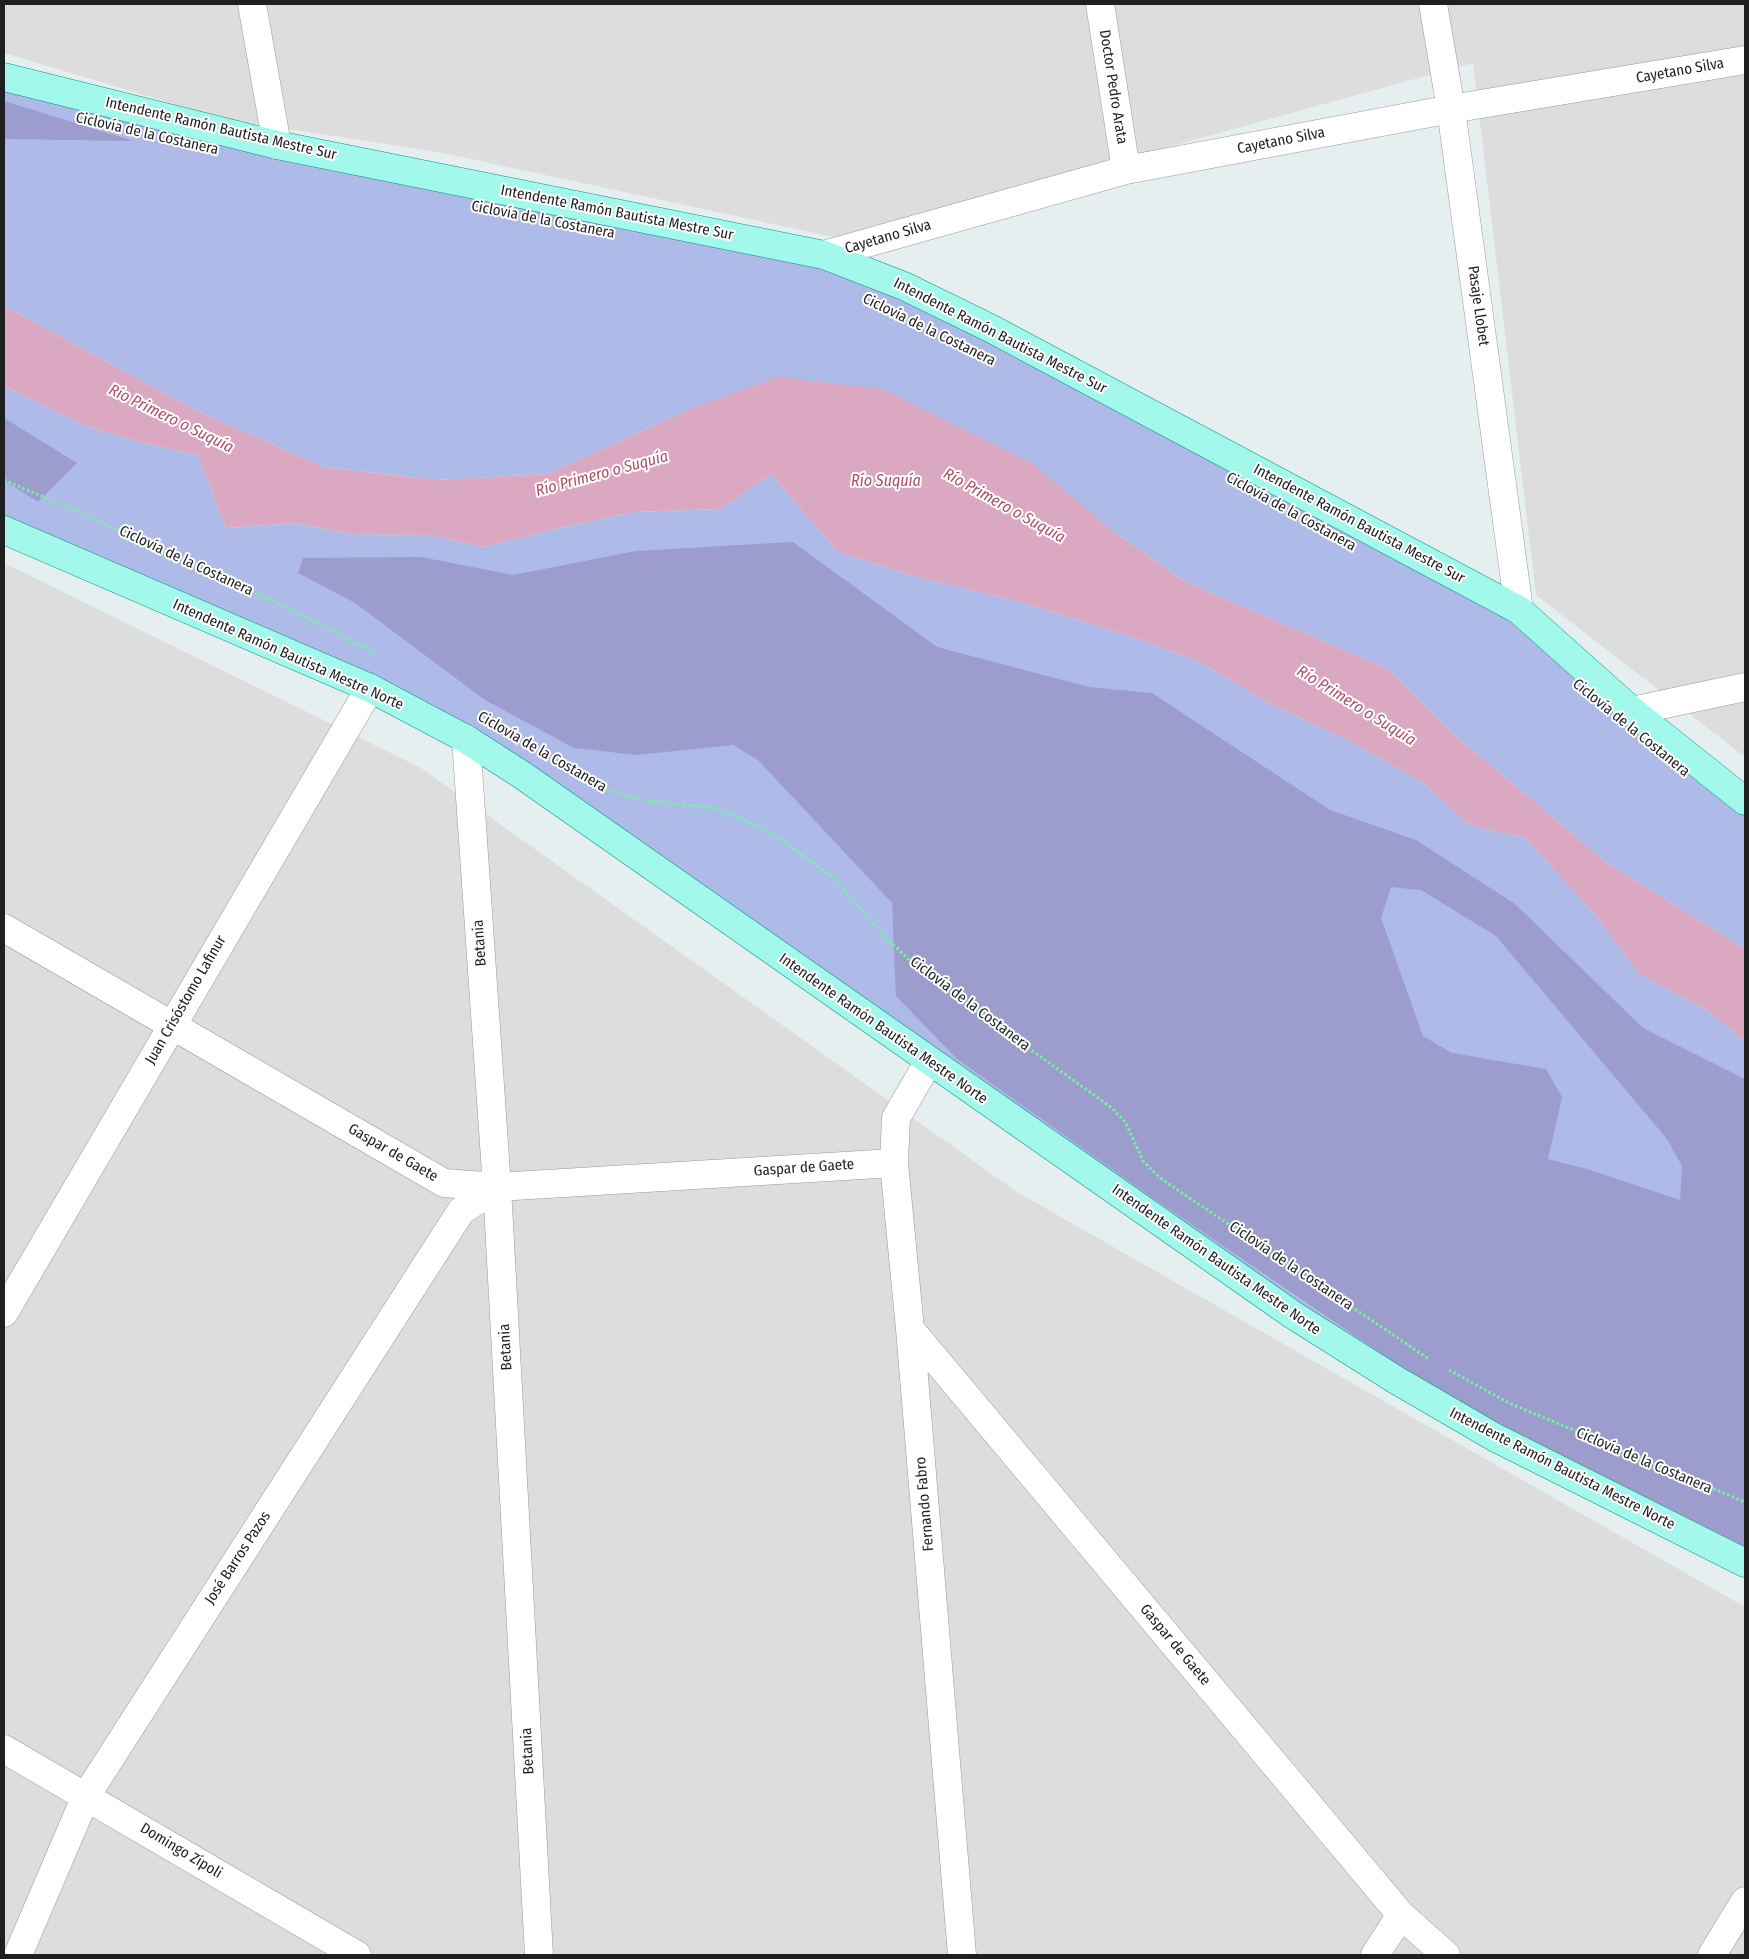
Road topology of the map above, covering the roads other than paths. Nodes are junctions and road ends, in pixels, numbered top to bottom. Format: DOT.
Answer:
graph roads {
  1 [pos="252,4"];
  2 [pos="1100,4"];
  3 [pos="1433,4"];
  4 [pos="1745,60"];
  5 [pos="4,77"];
  6 [pos="1451,109"];
  7 [pos="277,145"];
  8 [pos="1126,170"];
  9 [pos="824,255"];
  10 [pos="4,530"];
  11 [pos="1520,610"];
  12 [pos="1745,687"];
  13 [pos="370,688"];
  14 [pos="1632,711"];
  15 [pos="466,739"];
  16 [pos="1745,801"];
  17 [pos="4,928"];
  18 [pos="172,1024"];
  19 [pos="929,1061"];
  20 [pos="894,1163"];
  21 [pos="497,1187"];
  22 [pos="4,1313"];
  23 [pos="910,1329"];
  24 [pos="1745,1563"];
  25 [pos="4,1749"];
  26 [pos="86,1796"];
  27 [pos="1745,1901"];
  28 [pos="1401,1915"];
  29 [pos="18,1955"];
  30 [pos="357,1955"];
  31 [pos="539,1955"];
  32 [pos="962,1955"];
  33 [pos="1375,1955"];
  34 [pos="1446,1955"];
  35 [pos="1712,1955"];
  1 -- 7 [label="street"];
  2 -- 8 [label="street, Doctor Pedro Arata"];
  3 -- 6 [label="street, Pasaje Llobet"];
  4 -- 6 [label="street, Cayetano Silva"];
  5 -- 7 [label="main road, Intendente Ramón Bautista Mestre Sur"];
  6 -- 8 [label="street, Cayetano Silva"];
  6 -- 11 [label="street, Pasaje Llobet"];
  7 -- 9 [label="main road, Intendente Ramón Bautista Mestre Sur"];
  8 -- 9 [label="street, Cayetano Silva"];
  9 -- 11 [label="main road, Intendente Ramón Bautista Mestre Sur"];
  10 -- 13 [label="main road, Intendente Ramón Bautista Mestre Norte"];
  11 -- 14 [label="main road, Intendente Ramón Bautista Mestre Sur"];
  12 -- 14 [label="street"];
  13 -- 15 [label="main road, Intendente Ramón Bautista Mestre Norte"];
  13 -- 18 [label="street, Juan Crisóstomo Lafinur"];
  14 -- 16 [label="main road, Intendente Ramón Bautista Mestre Sur"];
  15 -- 19 [label="main road, Intendente Ramón Bautista Mestre Norte"];
  15 -- 21 [label="street, Betania"];
  17 -- 18 [label="street, Gaspar de Gaete"];
  18 -- 21 [label="street, Gaspar de Gaete"];
  18 -- 22 [label="street, Juan Crisóstomo Lafinur"];
  19 -- 20 [label="street, Fernando Fabro"];
  19 -- 24 [label="main road, Intendente Ramón Bautista Mestre Norte"];
  20 -- 21 [label="street, Gaspar de Gaete"];
  20 -- 23 [label="street, Fernando Fabro"];
  21 -- 26 [label="street, José Barros Pazos"];
  21 -- 31 [label="street, Betania"];
  23 -- 28 [label="street, Gaspar de Gaete"];
  23 -- 32 [label="street, Fernando Fabro"];
  25 -- 26 [label="street, Domingo Zípoli"];
  26 -- 29 [label="street, José Barros Pazos"];
  26 -- 30 [label="street, Domingo Zípoli"];
  27 -- 35 [label="street"];
  28 -- 33 [label="street"];
  28 -- 34 [label="street, Gaspar de Gaete"];
}
